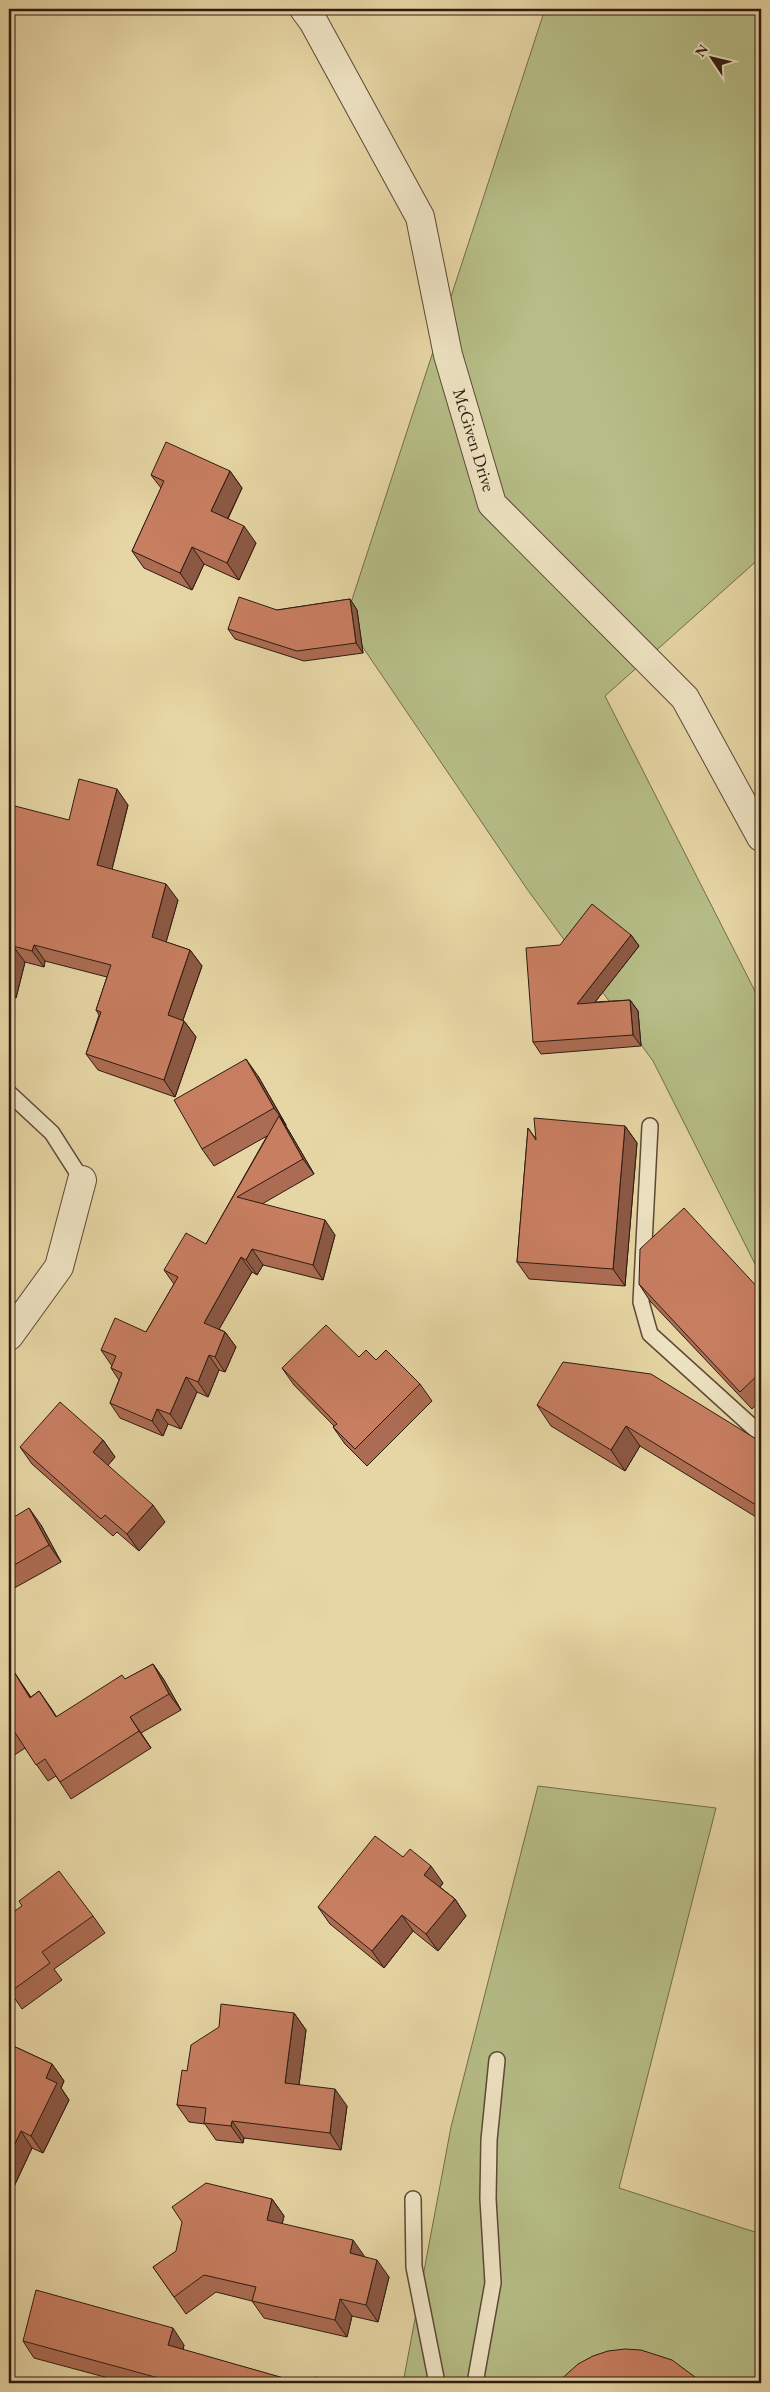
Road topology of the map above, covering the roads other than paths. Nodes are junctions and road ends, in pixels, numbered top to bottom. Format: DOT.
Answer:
graph roads {
  1 [pos="304,9"];
  2 [pos="761,837"];
  3 [pos="9,1093"];
  4 [pos="650,1126"];
  5 [pos="82,1180"];
  6 [pos="9,1336"];
  7 [pos="761,1432"];
  8 [pos="496,2060"];
  9 [pos="413,2199"];
  10 [pos="437,2383"];
  11 [pos="474,2383"];
  1 -- 2 [label="street, McGiven Drive"];
  3 -- 5 [label="lane"];
  4 -- 7 [label="lane"];
  5 -- 6 [label="street"];
  8 -- 11 [label="lane"];
  9 -- 10 [label="lane"];
}
